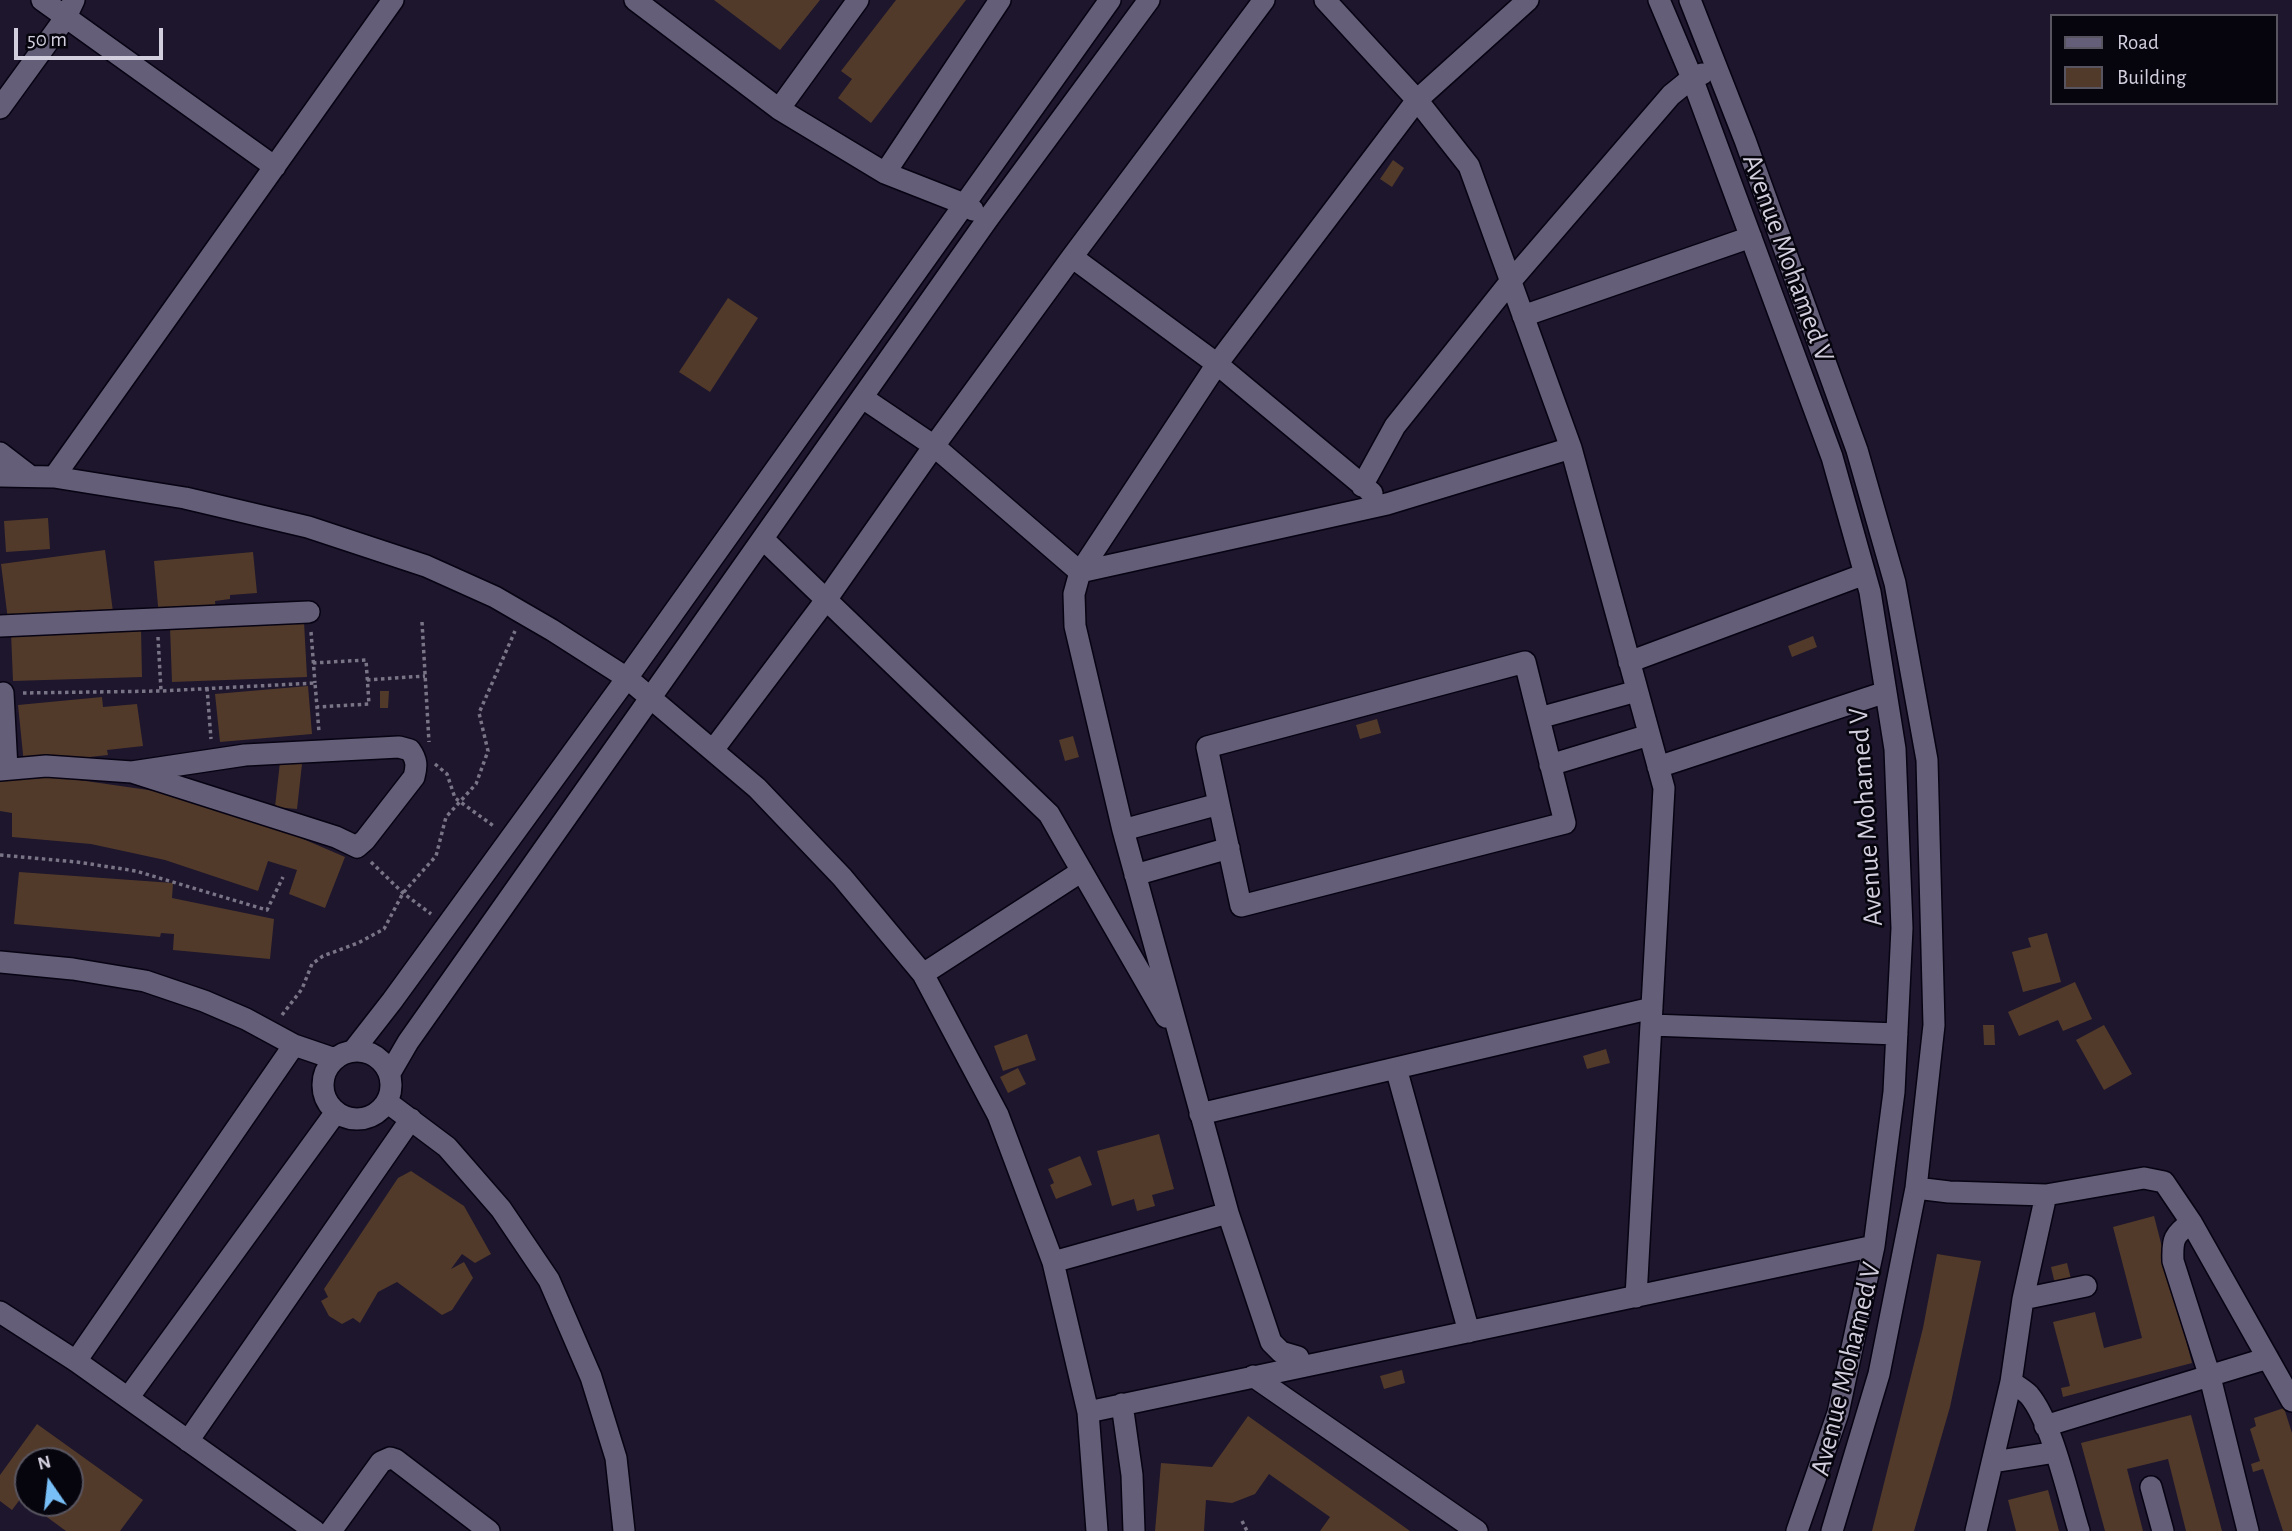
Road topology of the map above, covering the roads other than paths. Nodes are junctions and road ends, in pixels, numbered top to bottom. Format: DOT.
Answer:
graph roads {
  1 [pos="42,0"];
  2 [pos="393,0"];
  3 [pos="635,0"];
  4 [pos="858,0"];
  5 [pos="1000,0"];
  6 [pos="1111,0"];
  7 [pos="1149,0"];
  8 [pos="1264,0"];
  9 [pos="1325,0"];
  10 [pos="1528,0"];
  11 [pos="1659,0"];
  12 [pos="1690,0"];
  13 [pos="70,8"];
  14 [pos="1717,67"];
  15 [pos="1692,78"];
  16 [pos="1417,100"];
  17 [pos="0,108"];
  18 [pos="779,109"];
  19 [pos="275,167"];
  20 [pos="885,173"];
  21 [pos="964,204"];
  22 [pos="988,220"];
  23 [pos="1751,237"];
  24 [pos="1072,257"];
  25 [pos="1510,282"];
  26 [pos="1522,316"];
  27 [pos="1217,363"];
  28 [pos="863,398"];
  29 [pos="934,446"];
  30 [pos="1571,448"];
  31 [pos="0,453"];
  32 [pos="0,476"];
  33 [pos="30,476"];
  34 [pos="54,477"];
  35 [pos="1363,486"];
  36 [pos="1388,504"];
  37 [pos="763,539"];
  38 [pos="1080,572"];
  39 [pos="1865,574"];
  40 [pos="826,600"];
  41 [pos="309,612"];
  42 [pos="0,626"];
  43 [pos="1629,662"];
  44 [pos="627,678"];
  45 [pos="1637,691"];
  46 [pos="1886,692"];
  47 [pos="1,693"];
  48 [pos="650,696"];
  49 [pos="1539,718"];
  50 [pos="1649,735"];
  51 [pos="713,750"];
  52 [pos="1550,765"];
  53 [pos="1658,767"];
  54 [pos="4,769"];
  55 [pos="132,772"];
  56 [pos="1219,804"];
  57 [pos="1123,830"];
  58 [pos="1228,848"];
  59 [pos="1082,871"];
  60 [pos="1135,875"];
  61 [pos="0,962"];
  62 [pos="922,974"];
  63 [pos="1651,1016"];
  64 [pos="1897,1034"];
  65 [pos="1181,1044"];
  66 [pos="294,1045"];
  67 [pos="357,1049"];
  68 [pos="1396,1068"];
  69 [pos="390,1073"];
  70 [pos="387,1102"];
  71 [pos="336,1112"];
  72 [pos="1200,1114"];
  73 [pos="411,1119"];
  74 [pos="1916,1188"];
  75 [pos="2046,1195"];
  76 [pos="1227,1213"];
  77 [pos="2191,1222"];
  78 [pos="1874,1246"];
  79 [pos="1053,1262"];
  80 [pos="2085,1286"];
  81 [pos="1636,1297"];
  82 [pos="2023,1299"];
  83 [pos="0,1312"];
  84 [pos="1469,1332"];
  85 [pos="2268,1358"];
  86 [pos="76,1361"];
  87 [pos="1302,1366"];
  88 [pos="1253,1376"];
  89 [pos="2210,1377"];
  90 [pos="2011,1382"];
  91 [pos="128,1398"];
  92 [pos="2292,1401"];
  93 [pos="1122,1404"];
  94 [pos="1088,1412"];
  95 [pos="2045,1426"];
  96 [pos="188,1441"];
  97 [pos="2056,1452"];
  98 [pos="1993,1462"];
  99 [pos="2151,1487"];
  100 [pos="1977,1529"];
  101 [pos="316,1531"];
  102 [pos="331,1531"];
  103 [pos="489,1531"];
  104 [pos="624,1531"];
  105 [pos="1097,1531"];
  106 [pos="1134,1531"];
  107 [pos="1477,1531"];
  108 [pos="1797,1531"];
  109 [pos="1832,1531"];
  110 [pos="2079,1531"];
  111 [pos="2162,1531"];
  112 [pos="2248,1531"];
  1 -- 13 [label="street"];
  2 -- 19 [label="street"];
  3 -- 18 [label="street"];
  4 -- 18 [label="street"];
  5 -- 20 [label="street"];
  6 -- 21 [label="street"];
  7 -- 22 [label="street"];
  8 -- 24 [label="street"];
  9 -- 16 [label="street"];
  10 -- 16 [label="street"];
  11 -- 15 [label="street, Avenue Mohamed V"];
  12 -- 14 [label="street, Avenue Mohamed V"];
  13 -- 17 [label="street"];
  13 -- 19 [label="street"];
  14 -- 15 [label="street"];
  14 -- 74 [label="street, Avenue Mohamed V"];
  15 -- 23 [label="street, Avenue Mohamed V"];
  15 -- 25 [label="street"];
  16 -- 25 [label="street"];
  16 -- 27 [label="street"];
  18 -- 20 [label="street"];
  19 -- 34 [label="street"];
  20 -- 21 [label="street"];
  21 -- 22 [label="street"];
  21 -- 44 [label="street"];
  22 -- 28 [label="street"];
  23 -- 26 [label="street"];
  23 -- 39 [label="street, Avenue Mohamed V"];
  24 -- 27 [label="street"];
  24 -- 29 [label="street"];
  25 -- 26 [label="street"];
  25 -- 35 [label="street"];
  26 -- 30 [label="street"];
  27 -- 35 [label="street"];
  27 -- 38 [label="street"];
  28 -- 29 [label="street"];
  28 -- 37 [label="street"];
  29 -- 38 [label="street"];
  29 -- 40 [label="street"];
  30 -- 36 [label="street"];
  30 -- 43 [label="street"];
  31 -- 33 [label="street"];
  32 -- 33 [label="street"];
  33 -- 34 [label="street"];
  34 -- 44 [label="street"];
  35 -- 36 [label="street"];
  36 -- 38 [label="street"];
  37 -- 40 [label="street"];
  37 -- 48 [label="street"];
  38 -- 57 [label="street"];
  39 -- 43 [label="street"];
  39 -- 46 [label="street, Avenue Mohamed V"];
  40 -- 51 [label="street"];
  40 -- 59 [label="street"];
  41 -- 42 [label="street"];
  43 -- 45 [label="street"];
  44 -- 48 [label="street"];
  44 -- 67 [label="street"];
  45 -- 49 [label="street"];
  45 -- 50 [label="street"];
  46 -- 53 [label="street"];
  46 -- 64 [label="street, Avenue Mohamed V"];
  47 -- 54 [label="street"];
  48 -- 51 [label="street"];
  48 -- 69 [label="street"];
  49 -- 52 [label="street"];
  49 -- 56 [label="street"];
  50 -- 52 [label="street"];
  50 -- 53 [label="street"];
  51 -- 62 [label="street"];
  52 -- 58 [label="street"];
  53 -- 63 [label="street"];
  54 -- 55 [label="street"];
  55 -- 55 [label="street"];
  56 -- 57 [label="street"];
  56 -- 58 [label="street"];
  57 -- 60 [label="street"];
  58 -- 60 [label="street"];
  59 -- 62 [label="street"];
  59 -- 65 [label="street"];
  60 -- 65 [label="street"];
  61 -- 66 [label="street"];
  62 -- 79 [label="street"];
  63 -- 64 [label="street"];
  63 -- 68 [label="street"];
  63 -- 81 [label="street"];
  64 -- 78 [label="street, Avenue Mohamed V"];
  65 -- 72 [label="street"];
  66 -- 67 [label="street"];
  66 -- 86 [label="street"];
  67 -- 69 [label="street"];
  67 -- 71 [label="street"];
  68 -- 72 [label="street"];
  68 -- 84 [label="street"];
  69 -- 70 [label="street"];
  70 -- 71 [label="street"];
  70 -- 73 [label="street"];
  71 -- 91 [label="street"];
  72 -- 76 [label="street"];
  73 -- 96 [label="street"];
  73 -- 104 [label="street"];
  74 -- 75 [label="street"];
  74 -- 109 [label="street, Avenue Mohamed V"];
  75 -- 77 [label="street"];
  75 -- 82 [label="street"];
  76 -- 79 [label="street"];
  76 -- 87 [label="street"];
  77 -- 85 [label="street"];
  77 -- 89 [label="street"];
  78 -- 81 [label="street"];
  78 -- 108 [label="street, Avenue Mohamed V"];
  79 -- 94 [label="street"];
  80 -- 82 [label="street"];
  81 -- 84 [label="street"];
  82 -- 90 [label="street"];
  83 -- 86 [label="street"];
  84 -- 87 [label="street"];
  85 -- 89 [label="street"];
  85 -- 92 [label="street"];
  86 -- 91 [label="street"];
  87 -- 88 [label="street"];
  88 -- 93 [label="street"];
  88 -- 107 [label="street"];
  89 -- 95 [label="street"];
  89 -- 112 [label="street"];
  90 -- 95 [label="street"];
  90 -- 98 [label="street"];
  91 -- 96 [label="street"];
  93 -- 94 [label="street"];
  93 -- 106 [label="street"];
  94 -- 105 [label="street"];
  95 -- 97 [label="street"];
  96 -- 101 [label="street"];
  97 -- 98 [label="street"];
  97 -- 110 [label="street"];
  98 -- 100 [label="street"];
  99 -- 111 [label="street"];
  102 -- 103 [label="street"];
}
